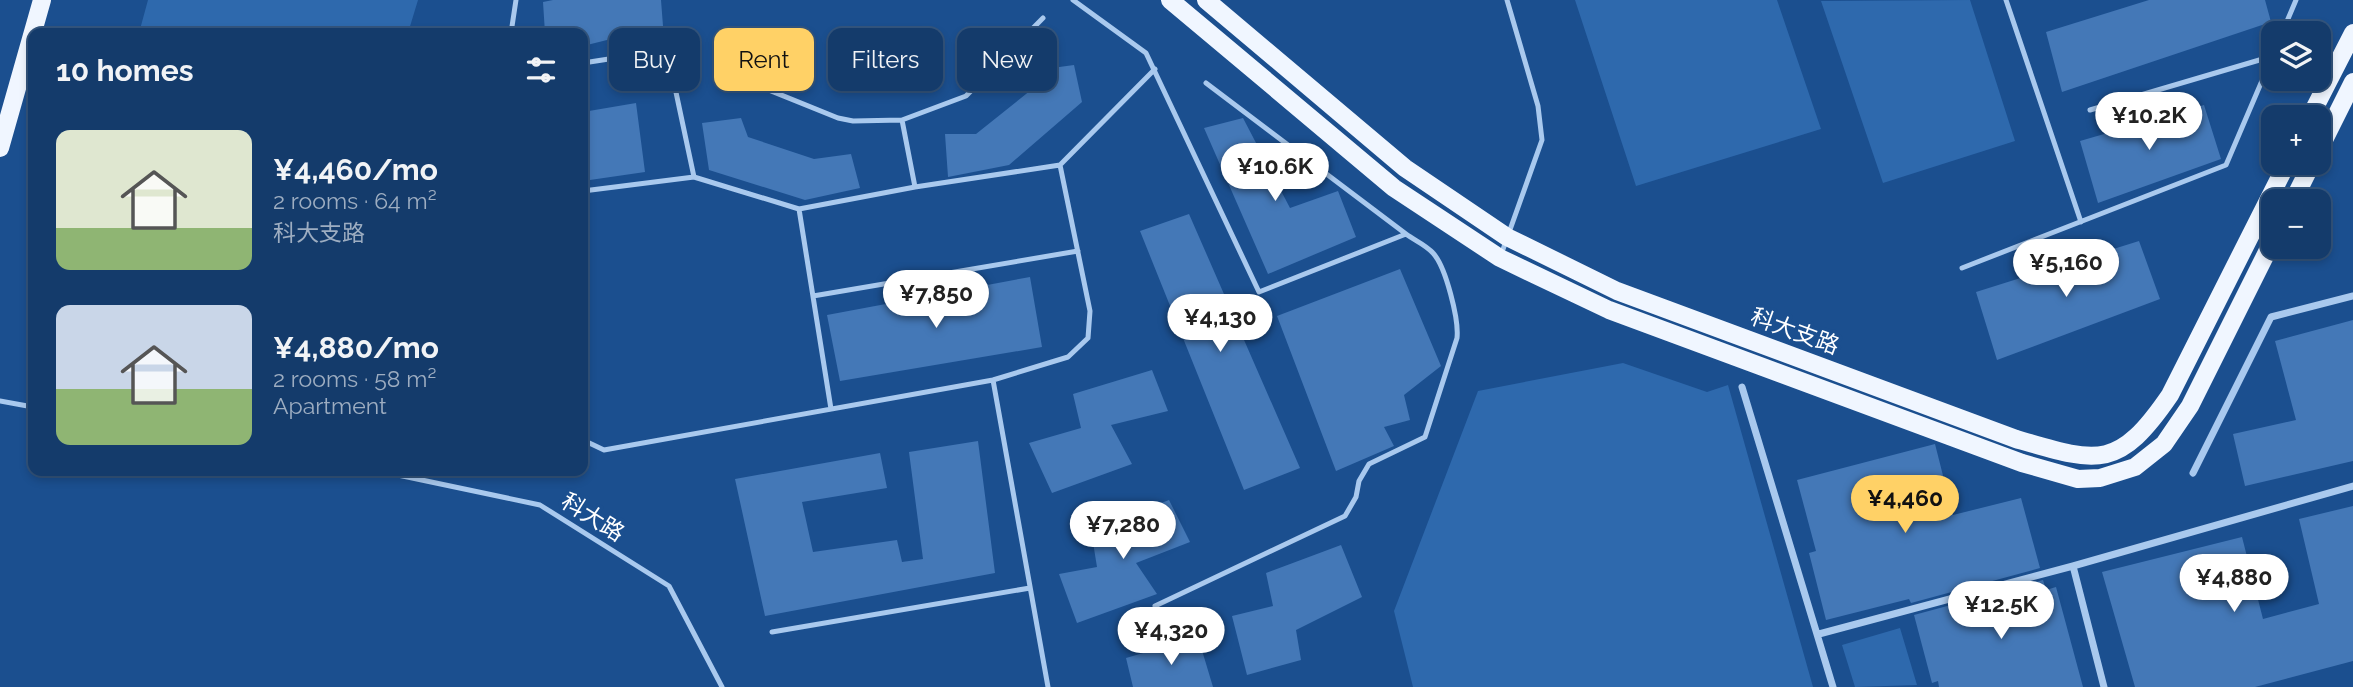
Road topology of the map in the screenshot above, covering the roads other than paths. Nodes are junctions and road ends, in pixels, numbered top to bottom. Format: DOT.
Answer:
graph roads {
  1 [pos="41,0"];
  2 [pos="516,0"];
  3 [pos="1073,0"];
  4 [pos="1170,0"];
  5 [pos="1206,0"];
  6 [pos="1507,0"];
  7 [pos="2006,0"];
  8 [pos="2296,0"];
  9 [pos="1043,18"];
  10 [pos="2287,21"];
  11 [pos="33,28"];
  12 [pos="512,28"];
  13 [pos="2353,33"];
  14 [pos="28,47"];
  15 [pos="2261,59"];
  16 [pos="588,62"];
  17 [pos="1155,69"];
  18 [pos="2353,82"];
  19 [pos="1206,83"];
  20 [pos="2261,83"];
  21 [pos="772,91"];
  22 [pos="2316,105"];
  23 [pos="2090,110"];
  24 [pos="902,120"];
  25 [pos="2331,126"];
  26 [pos="0,148"];
  27 [pos="1060,165"];
  28 [pos="2281,175"];
  29 [pos="694,177"];
  30 [pos="915,187"];
  31 [pos="588,190"];
  32 [pos="799,209"];
  33 [pos="2081,222"];
  34 [pos="1406,234"];
  35 [pos="1507,237"];
  36 [pos="1078,251"];
  37 [pos="1500,258"];
  38 [pos="2263,259"];
  39 [pos="1962,268"];
  40 [pos="813,296"];
  41 [pos="2353,296"];
  42 [pos="993,380"];
  43 [pos="1742,387"];
  44 [pos="0,401"];
  45 [pos="28,406"];
  46 [pos="831,409"];
  47 [pos="588,442"];
  48 [pos="2193,473"];
  49 [pos="403,476"];
  50 [pos="2353,486"];
  51 [pos="2073,566"];
  52 [pos="1030,588"];
  53 [pos="1155,606"];
  54 [pos="772,632"];
  55 [pos="1819,634"];
  56 [pos="722,687"];
  57 [pos="1048,687"];
  58 [pos="1833,687"];
  59 [pos="2104,687"];
  1 -- 11 [label="main road"];
  2 -- 12 [label="lane"];
  3 -- 17 [label="lane"];
  4 -- 37 [label="main road, 科大支路"];
  5 -- 35 [label="main road, 科大支路"];
  6 -- 35 [label="lane"];
  7 -- 33 [label="lane"];
  8 -- 10 [label="lane"];
  9 -- 24 [label="lane"];
  13 -- 22 [label="main road"];
  14 -- 26 [label="main road"];
  15 -- 23 [label="lane"];
  16 -- 29 [label="lane"];
  17 -- 27 [label="lane"];
  17 -- 34 [label="lane"];
  18 -- 25 [label="main road"];
  19 -- 34 [label="lane"];
  20 -- 33 [label="lane"];
  21 -- 24 [label="lane"];
  24 -- 30 [label="lane"];
  27 -- 30 [label="lane"];
  27 -- 36 [label="lane"];
  28 -- 35 [label="main road, 科大支路"];
  29 -- 31 [label="lane"];
  29 -- 32 [label="lane"];
  30 -- 32 [label="lane"];
  32 -- 40 [label="lane"];
  33 -- 39 [label="lane"];
  34 -- 53 [label="lane"];
  35 -- 37 [label="lane"];
  36 -- 40 [label="lane"];
  36 -- 42 [label="lane"];
  37 -- 38 [label="main road, 科大支路"];
  40 -- 46 [label="lane"];
  41 -- 48 [label="street"];
  42 -- 46 [label="lane"];
  42 -- 52 [label="lane"];
  43 -- 55 [label="street"];
  44 -- 45 [label="lane"];
  46 -- 47 [label="lane"];
  49 -- 56 [label="lane, 科大路"];
  50 -- 51 [label="street"];
  51 -- 55 [label="street"];
  51 -- 59 [label="street"];
  52 -- 54 [label="lane"];
  52 -- 57 [label="lane"];
  55 -- 58 [label="street"];
}
